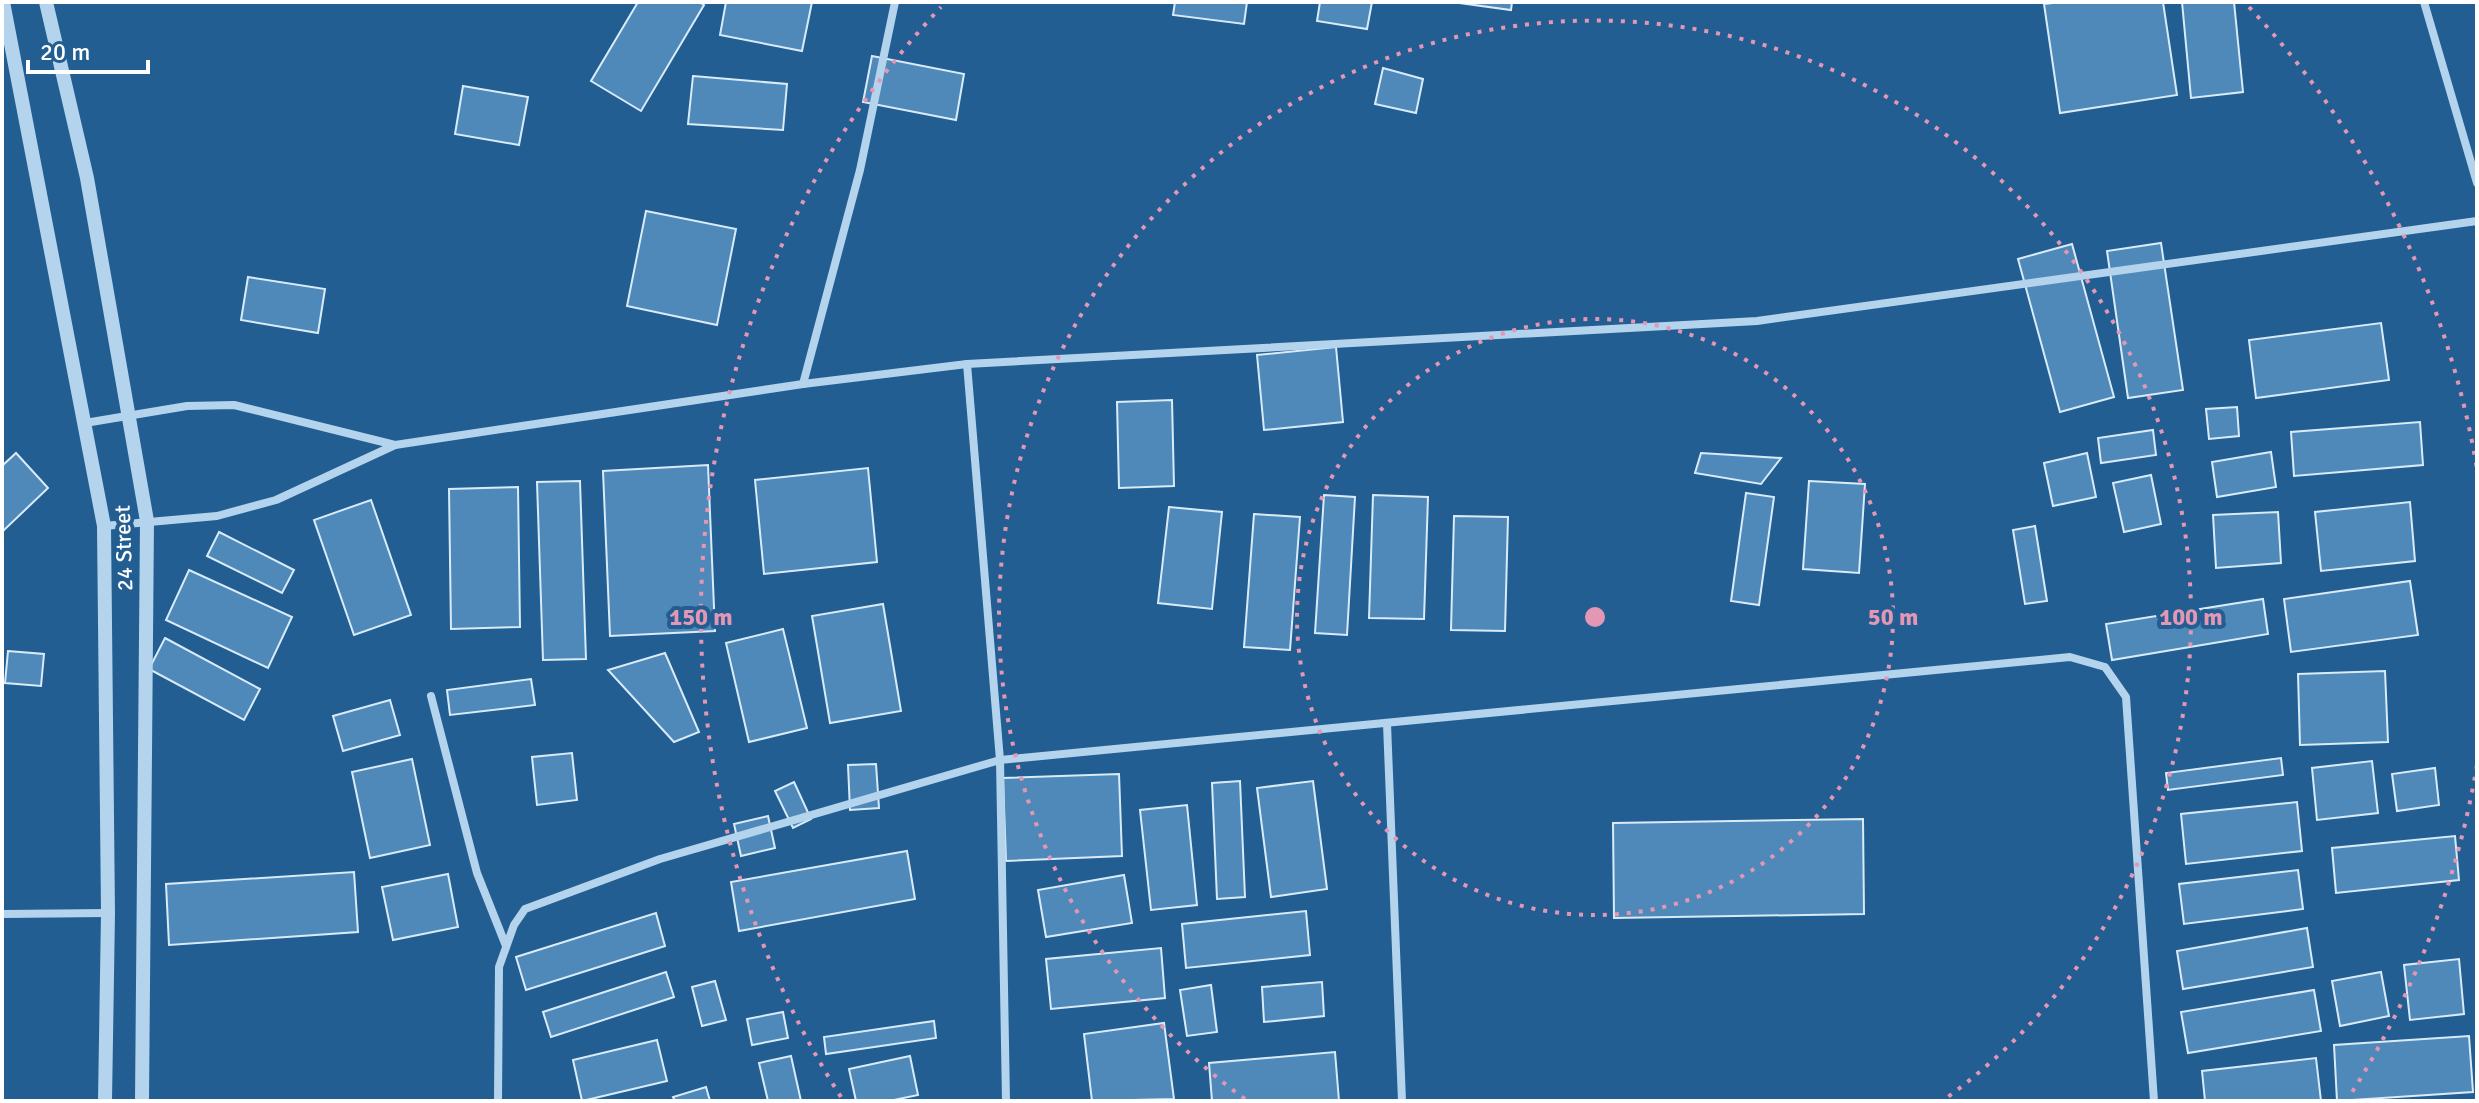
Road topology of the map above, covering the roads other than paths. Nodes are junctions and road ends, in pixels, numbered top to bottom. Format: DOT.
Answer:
graph roads {
  1 [pos="3,2"];
  2 [pos="46,2"];
  3 [pos="895,2"];
  4 [pos="2424,2"];
  5 [pos="2477,183"];
  6 [pos="2477,221"];
  7 [pos="967,364"];
  8 [pos="803,384"];
  9 [pos="130,416"];
  10 [pos="85,423"];
  11 [pos="395,445"];
  12 [pos="147,521"];
  13 [pos="104,526"];
  14 [pos="431,696"];
  15 [pos="1387,724"];
  16 [pos="1000,760"];
  17 [pos="108,913"];
  18 [pos="2,914"];
  19 [pos="506,947"];
  20 [pos="105,1101"];
  21 [pos="142,1101"];
  22 [pos="498,1101"];
  23 [pos="1006,1101"];
  24 [pos="1402,1101"];
  25 [pos="2154,1101"];
  1 -- 10 [label="street, 24 Street"];
  2 -- 9 [label="street, 24 Street"];
  3 -- 8 [label="street"];
  4 -- 5 [label="street"];
  6 -- 7 [label="street"];
  7 -- 8 [label="street"];
  7 -- 16 [label="street"];
  8 -- 11 [label="street"];
  9 -- 10 [label="street"];
  9 -- 11 [label="street"];
  9 -- 12 [label="street, 24 Street"];
  10 -- 13 [label="street, 24 Street"];
  11 -- 12 [label="street"];
  12 -- 13 [label="street"];
  12 -- 21 [label="street, 24 Street"];
  13 -- 17 [label="street, 24 Street"];
  14 -- 19 [label="street"];
  15 -- 16 [label="street"];
  15 -- 24 [label="street"];
  15 -- 25 [label="street"];
  16 -- 19 [label="street"];
  16 -- 23 [label="street"];
  17 -- 18 [label="street"];
  17 -- 20 [label="street, 24 Street"];
  19 -- 22 [label="street"];
}
